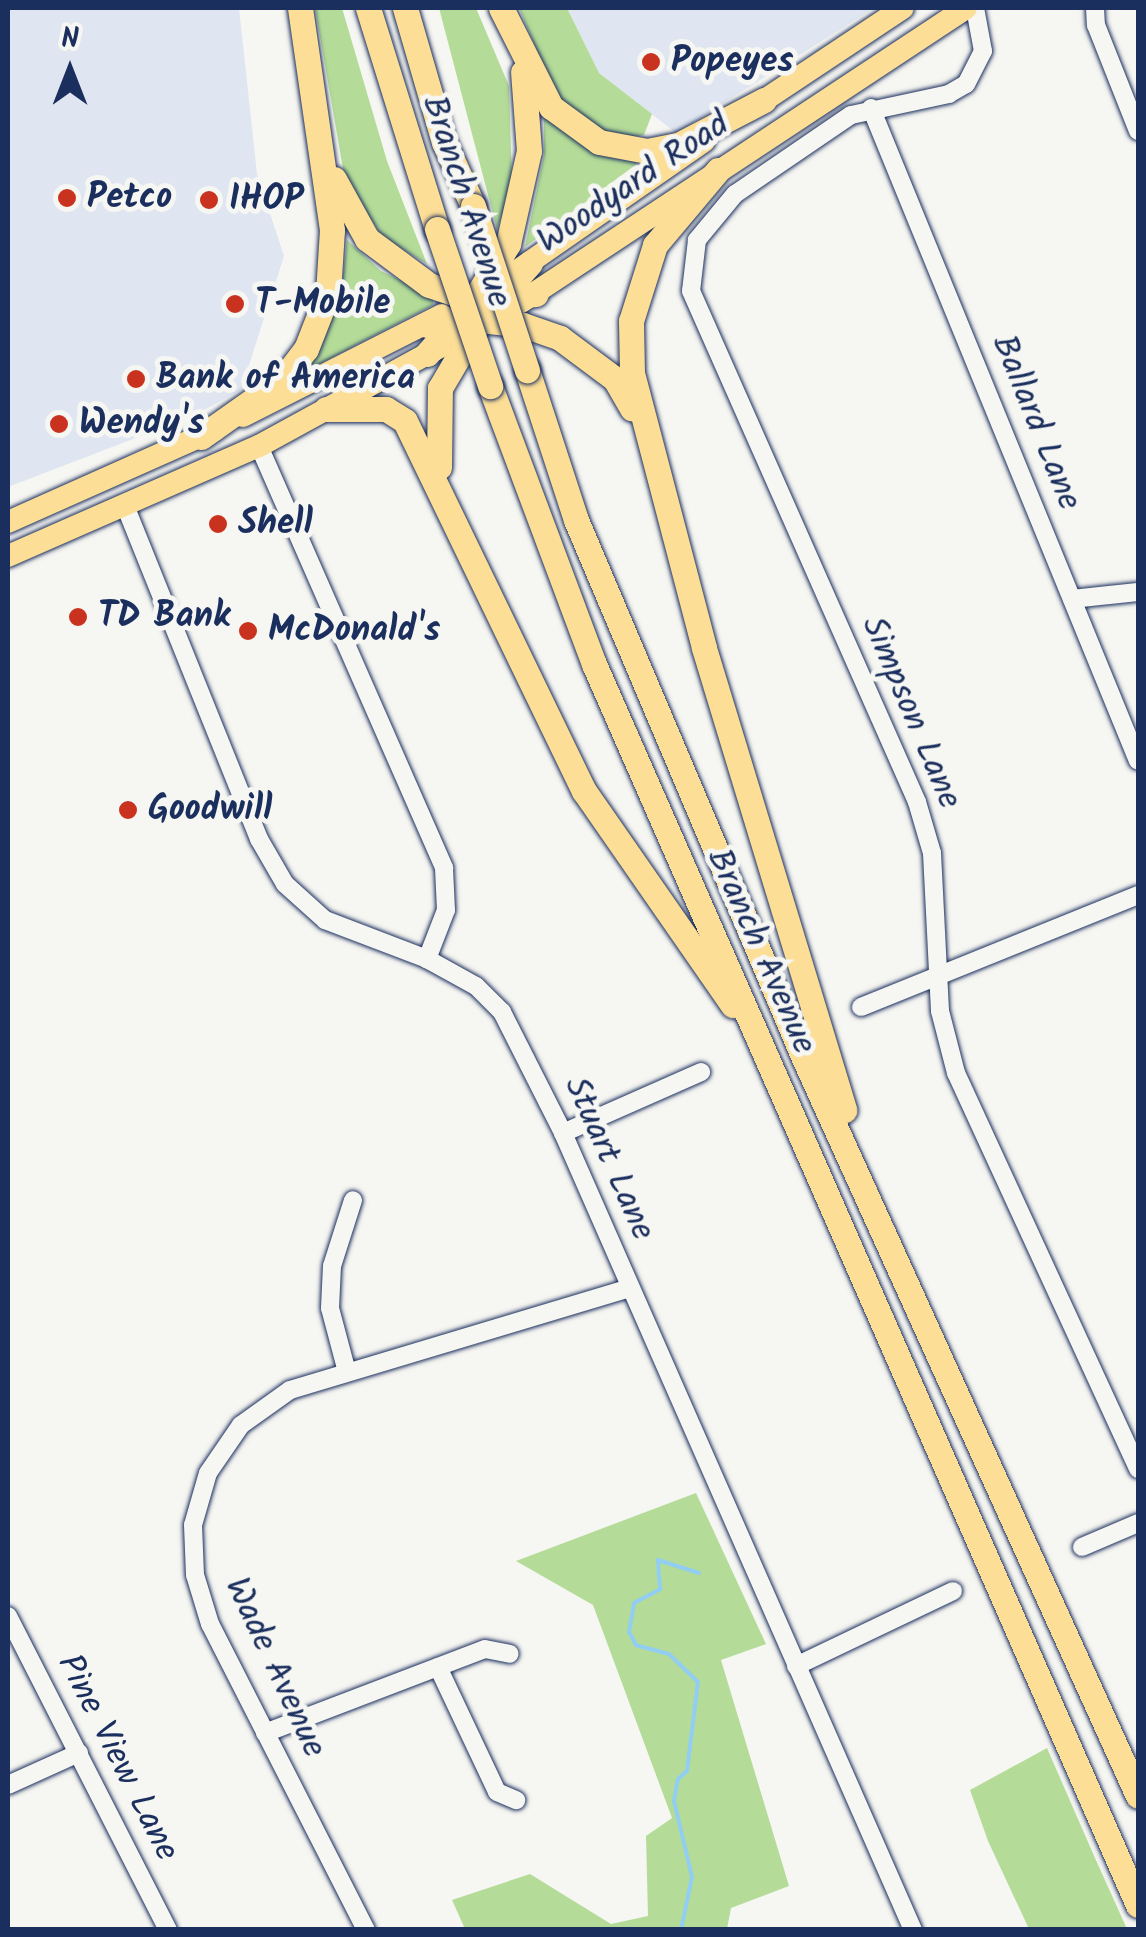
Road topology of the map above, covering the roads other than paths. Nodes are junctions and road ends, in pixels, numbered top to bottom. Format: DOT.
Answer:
graph roads {
  1 [pos="300,8"];
  2 [pos="368,8"];
  3 [pos="405,8"];
  4 [pos="500,8"];
  5 [pos="903,8"];
  6 [pos="966,8"];
  7 [pos="975,8"];
  8 [pos="1096,16"];
  9 [pos="515,43"];
  10 [pos="840,48"];
  11 [pos="764,100"];
  12 [pos="871,108"];
  13 [pos="317,127"];
  14 [pos="1138,132"];
  15 [pos="770,135"];
  16 [pos="718,170"];
  17 [pos="530,263"];
  18 [pos="536,294"];
  19 [pos="477,311"];
  20 [pos="426,325"];
  21 [pos="427,354"];
  22 [pos="326,409"];
  23 [pos="201,437"];
  24 [pos="648,440"];
  25 [pos="259,446"];
  26 [pos="126,508"];
  27 [pos="454,518"];
  28 [pos="8,525"];
  29 [pos="8,556"];
  30 [pos="1138,592"];
  31 [pos="1072,599"];
  32 [pos="1138,762"];
  33 [pos="1138,894"];
  34 [pos="426,959"];
  35 [pos="939,975"];
  36 [pos="860,1007"];
  37 [pos="701,1072"];
  38 [pos="792,1115"];
  39 [pos="562,1132"];
  40 [pos="353,1200"];
  41 [pos="901,1265"];
  42 [pos="630,1288"];
  43 [pos="347,1372"];
  44 [pos="1138,1469"];
  45 [pos="1138,1523"];
  46 [pos="1082,1547"];
  47 [pos="953,1591"];
  48 [pos="8,1617"];
  49 [pos="510,1654"];
  50 [pos="796,1666"];
  51 [pos="438,1667"];
  52 [pos="266,1732"];
  53 [pos="79,1753"];
  54 [pos="8,1785"];
  55 [pos="1138,1796"];
  56 [pos="516,1800"];
  57 [pos="1138,1905"];
  58 [pos="168,1930"];
  59 [pos="366,1930"];
  60 [pos="913,1930"];
  1 -- 13 [label="highway"];
  2 -- 38 [label="highway, Branch Avenue, bridge"];
  3 -- 41 [label="highway, Branch Avenue, bridge"];
  4 -- 9 [label="highway"];
  5 -- 10 [label="main road, Woodyard Road"];
  6 -- 15 [label="main road, Woodyard Road"];
  7 -- 12 [label="street, Simpson Lane"];
  8 -- 14 [label="street"];
  9 -- 11 [label="highway"];
  9 -- 19 [label="highway"];
  10 -- 11 [label="main road, Woodyard Road"];
  10 -- 15 [label="main road"];
  11 -- 17 [label="main road, Woodyard Road"];
  12 -- 31 [label="street, Ballard Lane"];
  12 -- 35 [label="street, Simpson Lane"];
  13 -- 19 [label="highway"];
  13 -- 23 [label="highway"];
  15 -- 16 [label="main road, Woodyard Road"];
  16 -- 18 [label="main road, Woodyard Road"];
  16 -- 24 [label="highway"];
  17 -- 19 [label="highway"];
  18 -- 19 [label="highway"];
  19 -- 20 [label="highway"];
  19 -- 21 [label="highway"];
  19 -- 24 [label="highway"];
  19 -- 27 [label="highway"];
  20 -- 23 [label="main road"];
  21 -- 22 [label="main road"];
  22 -- 25 [label="main road"];
  22 -- 27 [label="highway"];
  23 -- 26 [label="main road"];
  23 -- 28 [label="main road"];
  24 -- 41 [label="highway"];
  25 -- 26 [label="main road"];
  25 -- 34 [label="street"];
  26 -- 28 [label="main road"];
  26 -- 29 [label="main road"];
  26 -- 34 [label="street, Stuart Lane"];
  27 -- 38 [label="highway"];
  30 -- 31 [label="street"];
  31 -- 32 [label="street, Ballard Lane"];
  33 -- 35 [label="street"];
  34 -- 39 [label="street, Stuart Lane"];
  35 -- 36 [label="street"];
  35 -- 44 [label="street, Simpson Lane"];
  37 -- 39 [label="street"];
  38 -- 57 [label="highway, Branch Avenue"];
  39 -- 42 [label="street, Stuart Lane"];
  40 -- 43 [label="street"];
  41 -- 55 [label="highway, Branch Avenue"];
  42 -- 43 [label="street, Wade Avenue"];
  42 -- 50 [label="street, Stuart Lane"];
  43 -- 52 [label="street, Wade Avenue"];
  45 -- 46 [label="street"];
  47 -- 50 [label="street"];
  48 -- 53 [label="street, Pine View Lane"];
  49 -- 51 [label="street"];
  50 -- 60 [label="street, Stuart Lane"];
  51 -- 52 [label="street"];
  51 -- 56 [label="street"];
  52 -- 59 [label="street, Wade Avenue"];
  53 -- 54 [label="street"];
  53 -- 58 [label="street, Pine View Lane"];
}
